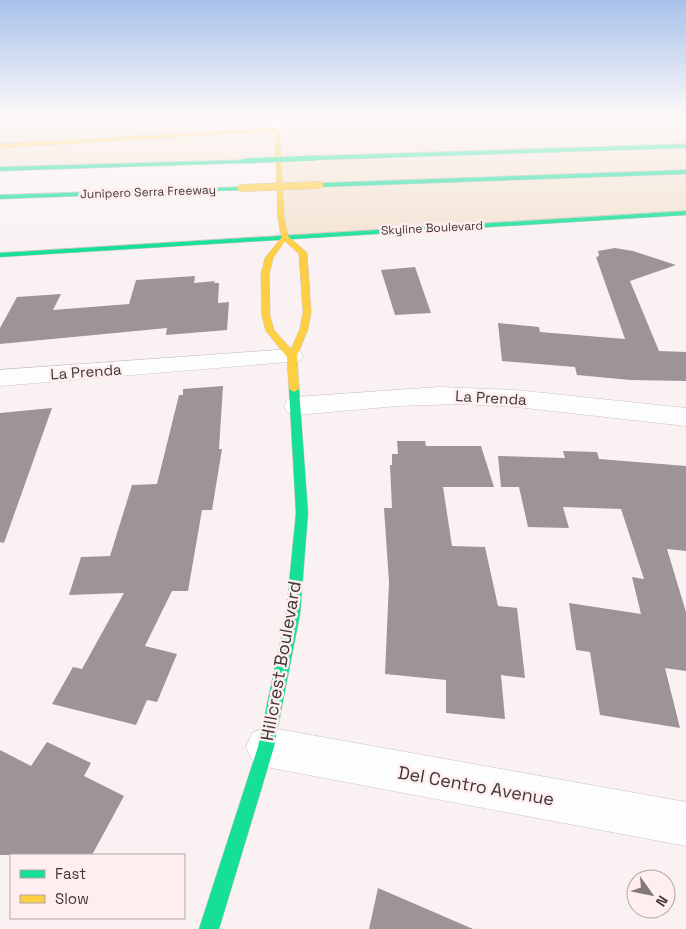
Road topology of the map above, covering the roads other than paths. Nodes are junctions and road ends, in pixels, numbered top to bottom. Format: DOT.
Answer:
graph roads {
  1 [pos="278,159"];
  2 [pos="284,159"];
  3 [pos="0,169"];
  4 [pos="686,172"];
  5 [pos="0,197"];
  6 [pos="686,214"];
  7 [pos="285,238"];
  8 [pos="10,243"];
  9 [pos="178,245"];
  10 [pos="0,255"];
  11 [pos="292,356"];
  12 [pos="0,378"];
  13 [pos="296,406"];
  14 [pos="686,417"];
  15 [pos="266,747"];
  16 [pos="686,824"];
  17 [pos="209,929"];
  1 -- 7 [label="main road"];
  2 -- 3 [label="main road, Junipero Serra Freeway, bridge"];
  4 -- 5 [label="main road, Junipero Serra Freeway, bridge"];
  6 -- 7 [label="main road, Skyline Boulevard"];
  7 -- 9 [label="main road, Skyline Boulevard"];
  7 -- 11 [label="main road, Hillcrest Boulevard"];
  7 -- 11 [label="main road"];
  8 -- 9 [label="main road, Skyline Boulevard"];
  9 -- 10 [label="main road, Skyline Boulevard"];
  11 -- 12 [label="street, La Prenda"];
  11 -- 13 [label="main road, Hillcrest Boulevard"];
  13 -- 14 [label="street, La Prenda"];
  13 -- 15 [label="main road, Hillcrest Boulevard"];
  15 -- 16 [label="street, Del Centro Avenue"];
  15 -- 17 [label="main road, Hillcrest Boulevard"];
}
